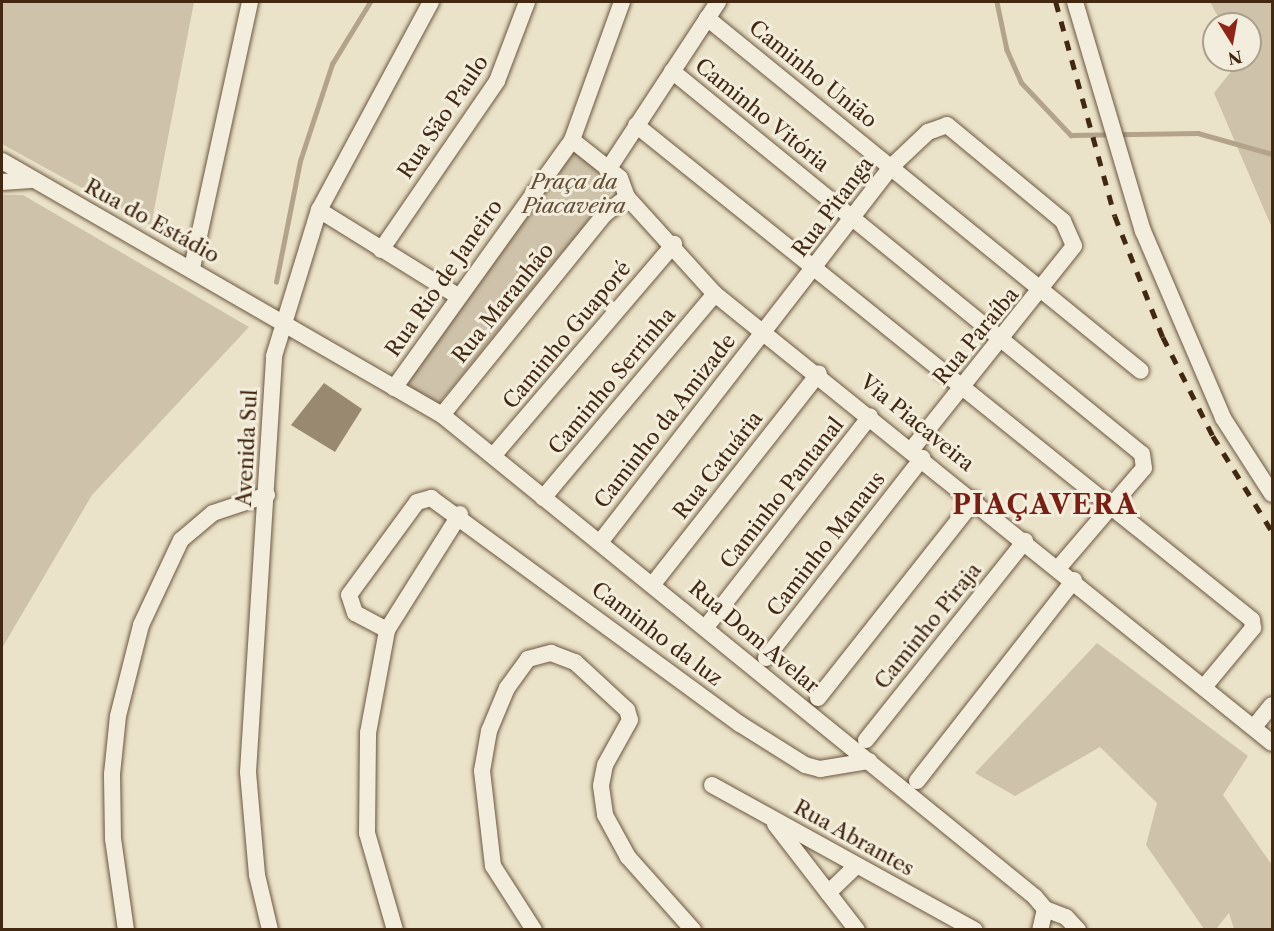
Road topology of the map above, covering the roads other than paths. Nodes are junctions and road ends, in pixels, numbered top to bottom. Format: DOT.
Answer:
graph roads {
  1 [pos="250,2"];
  2 [pos="430,2"];
  3 [pos="527,2"];
  4 [pos="622,2"];
  5 [pos="718,2"];
  6 [pos="1075,2"];
  7 [pos="706,18"];
  8 [pos="672,71"];
  9 [pos="636,124"];
  10 [pos="572,140"];
  11 [pos="2,161"];
  12 [pos="892,166"];
  13 [pos="609,168"];
  14 [pos="34,180"];
  15 [pos="2,182"];
  16 [pos="627,197"];
  17 [pos="319,210"];
  18 [pos="853,216"];
  19 [pos="674,244"];
  20 [pos="381,250"];
  21 [pos="1073,251"];
  22 [pos="192,268"];
  23 [pos="814,269"];
  24 [pos="1044,290"];
  25 [pos="715,294"];
  26 [pos="456,295"];
  27 [pos="281,320"];
  28 [pos="765,328"];
  29 [pos="1003,338"];
  30 [pos="1141,371"];
  31 [pos="819,374"];
  32 [pos="394,388"];
  33 [pos="960,390"];
  34 [pos="442,415"];
  35 [pos="870,416"];
  36 [pos="917,453"];
  37 [pos="493,456"];
  38 [pos="1272,494"];
  39 [pos="267,495"];
  40 [pos="543,498"];
  41 [pos="975,499"];
  42 [pos="1109,508"];
  43 [pos="460,514"];
  44 [pos="601,541"];
  45 [pos="1025,541"];
  46 [pos="1059,567"];
  47 [pos="1074,580"];
  48 [pos="653,584"];
  49 [pos="706,627"];
  50 [pos="387,630"];
  51 [pos="766,658"];
  52 [pos="1204,687"];
  53 [pos="818,698"];
  54 [pos="1272,705"];
  55 [pos="1254,727"];
  56 [pos="866,740"];
  57 [pos="1272,742"];
  58 [pos="869,761"];
  59 [pos="918,782"];
  60 [pos="712,785"];
  61 [pos="769,816"];
  62 [pos="856,866"];
  63 [pos="828,893"];
  64 [pos="1040,903"];
  65 [pos="126,930"];
  66 [pos="270,930"];
  67 [pos="394,930"];
  68 [pos="534,930"];
  69 [pos="693,930"];
  70 [pos="857,930"];
  71 [pos="975,930"];
  72 [pos="1040,930"];
  73 [pos="1078,930"];
  1 -- 22 [label="street"];
  2 -- 17 [label="street, Avenida Sul"];
  3 -- 20 [label="street, Rua São Paulo"];
  4 -- 10 [label="street, Rua Rio de Janeiro"];
  5 -- 7 [label="street"];
  6 -- 38 [label="street"];
  7 -- 8 [label="street"];
  7 -- 12 [label="street, Caminho União"];
  8 -- 9 [label="street"];
  8 -- 18 [label="street, Caminho Vitória"];
  9 -- 13 [label="street"];
  9 -- 23 [label="street"];
  10 -- 13 [label="street, Via Piacaveira"];
  10 -- 26 [label="street, Rua Rio de Janeiro"];
  11 -- 14 [label="street, Rua do Estádio"];
  12 -- 18 [label="street, Rua Pitanga"];
  12 -- 21 [label="street, Rua Pitanga"];
  12 -- 24 [label="street, Caminho União"];
  13 -- 16 [label="street, Via Piacaveira"];
  14 -- 15 [label="street"];
  14 -- 22 [label="street, Rua do Estádio"];
  16 -- 19 [label="street, Via Piacaveira"];
  16 -- 34 [label="street, Rua Maranhão"];
  17 -- 20 [label="street"];
  17 -- 27 [label="street, Avenida Sul"];
  18 -- 23 [label="street, Rua Pitanga"];
  18 -- 29 [label="street, Caminho Vitória"];
  19 -- 25 [label="street, Via Piacaveira"];
  19 -- 37 [label="street, Caminho Guaporé"];
  20 -- 26 [label="street"];
  21 -- 24 [label="street, Rua Paraíba"];
  22 -- 27 [label="street, Rua do Estádio"];
  23 -- 28 [label="street, Rua Pitanga"];
  23 -- 33 [label="street"];
  24 -- 29 [label="street, Rua Paraíba"];
  24 -- 30 [label="street, Caminho União"];
  25 -- 28 [label="street, Via Piacaveira"];
  25 -- 40 [label="street, Caminho Serrinha"];
  26 -- 32 [label="street, Rua Rio de Janeiro"];
  27 -- 32 [label="street, Rua do Estádio"];
  27 -- 39 [label="street, Avenida Sul"];
  28 -- 31 [label="street, Via Piacaveira"];
  28 -- 44 [label="street, Caminho da Amizade"];
  29 -- 33 [label="street, Rua Paraíba"];
  29 -- 42 [label="street, Caminho Vitória"];
  31 -- 35 [label="street, Via Piacaveira"];
  31 -- 48 [label="street, Rua Catuária"];
  32 -- 34 [label="street, Rua Dom Avelar"];
  33 -- 36 [label="street, Rua Paraíba"];
  33 -- 42 [label="street"];
  34 -- 37 [label="street, Rua Dom Avelar"];
  35 -- 36 [label="street, Via Piacaveira"];
  35 -- 49 [label="street, Caminho Pantanal"];
  36 -- 41 [label="street, Via Piacaveira"];
  36 -- 51 [label="street, Caminho Manaus"];
  37 -- 40 [label="street, Rua Dom Avelar"];
  39 -- 65 [label="street"];
  39 -- 66 [label="street, Avenida Sul"];
  40 -- 44 [label="street, Rua Dom Avelar"];
  41 -- 45 [label="street, Via Piacaveira"];
  41 -- 53 [label="street"];
  42 -- 46 [label="street"];
  42 -- 52 [label="street"];
  43 -- 50 [label="street"];
  43 -- 50 [label="street, Caminho da luz"];
  43 -- 58 [label="street, Caminho da luz"];
  44 -- 48 [label="street, Rua Dom Avelar"];
  45 -- 46 [label="street, Via Piacaveira"];
  45 -- 56 [label="street, Caminho Piraja"];
  46 -- 47 [label="street, Via Piacaveira"];
  47 -- 52 [label="street, Via Piacaveira"];
  47 -- 59 [label="street"];
  48 -- 49 [label="street, Rua Dom Avelar"];
  49 -- 58 [label="street, Rua Dom Avelar"];
  50 -- 67 [label="street"];
  52 -- 55 [label="street, Via Piacaveira"];
  54 -- 55 [label="street"];
  55 -- 57 [label="street, Via Piacaveira"];
  58 -- 64 [label="street, Rua Dom Avelar"];
  60 -- 61 [label="street, Rua Abrantes"];
  61 -- 62 [label="street, Rua Abrantes"];
  61 -- 63 [label="street"];
  62 -- 63 [label="street"];
  62 -- 71 [label="street, Rua Abrantes"];
  63 -- 70 [label="street"];
  64 -- 72 [label="street"];
  64 -- 73 [label="street, Rua Dom Avelar"];
  68 -- 69 [label="street"];
}
